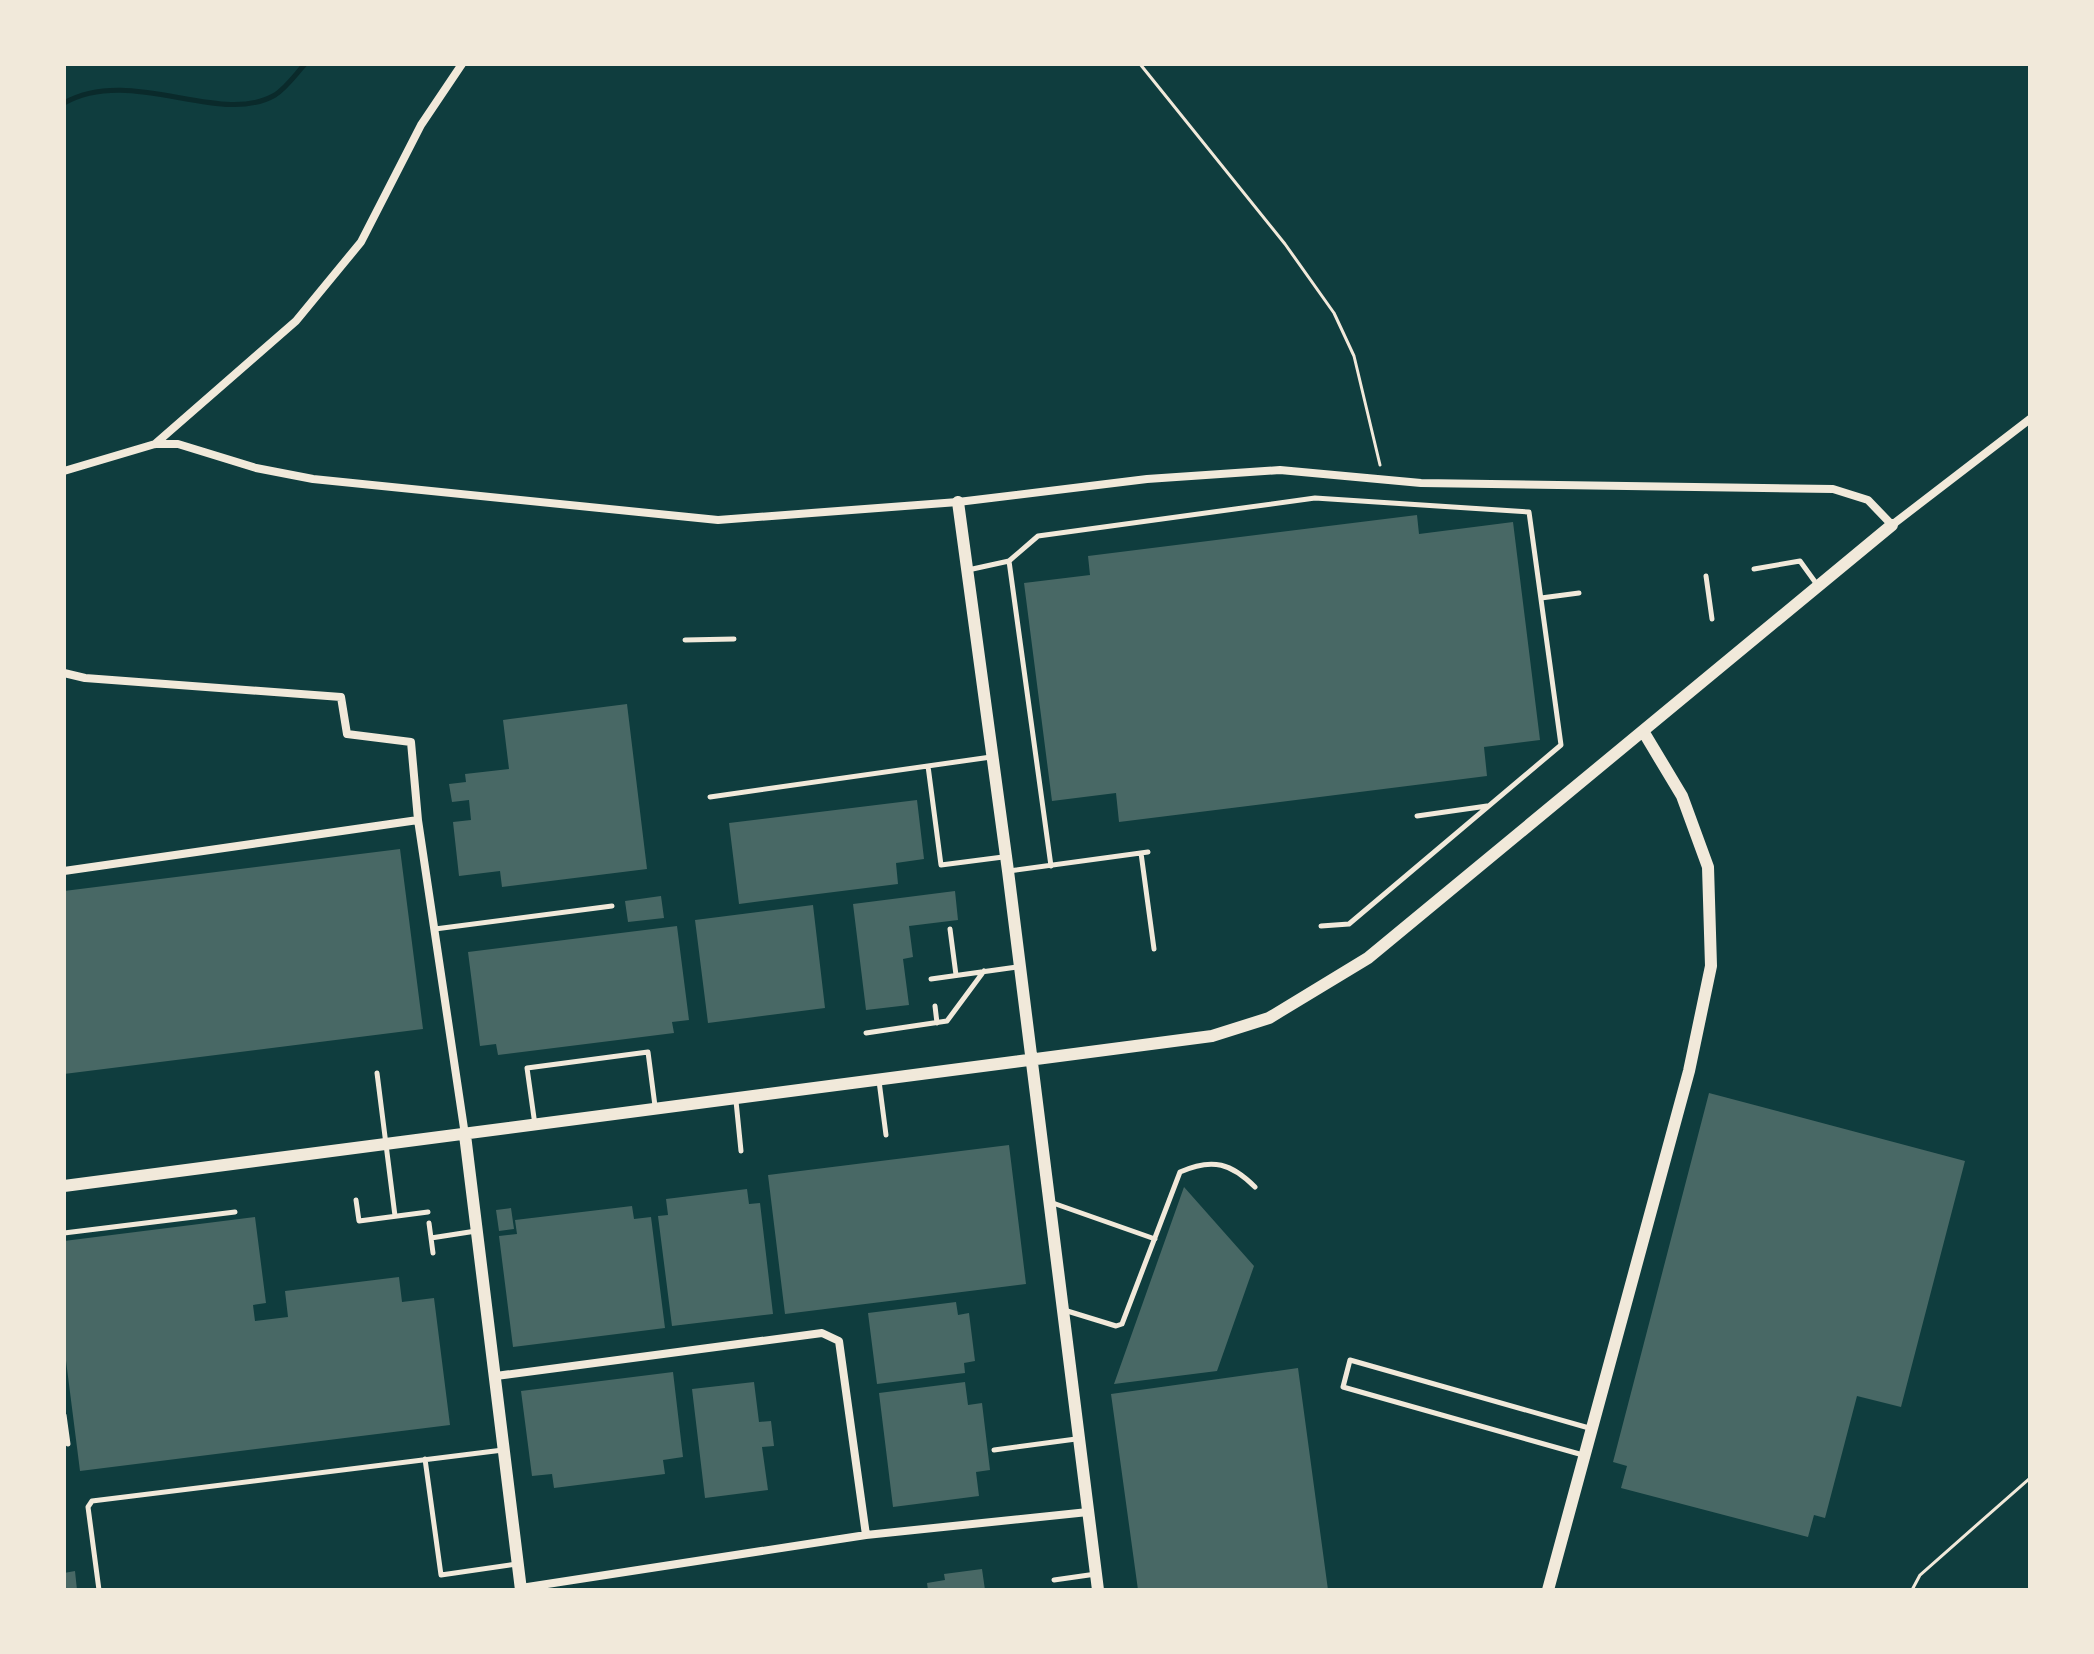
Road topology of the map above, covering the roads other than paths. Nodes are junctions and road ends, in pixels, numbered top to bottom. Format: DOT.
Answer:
graph roads {
  1 [pos="462,64"];
  2 [pos="2030,419"];
  3 [pos="155,444"];
  4 [pos="64,471"];
  5 [pos="958,502"];
  6 [pos="1892,525"];
  7 [pos="1009,561"];
  8 [pos="1754,569"];
  9 [pos="967,570"];
  10 [pos="1706,576"];
  11 [pos="1818,587"];
  12 [pos="1579,593"];
  13 [pos="1541,598"];
  14 [pos="1712,619"];
  15 [pos="734,639"];
  16 [pos="685,640"];
  17 [pos="64,673"];
  18 [pos="1643,731"];
  19 [pos="993,757"];
  20 [pos="928,766"];
  21 [pos="710,797"];
  22 [pos="1489,806"];
  23 [pos="1417,816"];
  24 [pos="418,820"];
  25 [pos="1006,857"];
  26 [pos="1051,866"];
  27 [pos="64,871"];
  28 [pos="1008,871"];
  29 [pos="612,906"];
  30 [pos="1321,926"];
  31 [pos="435,929"];
  32 [pos="950,929"];
  33 [pos="1154,949"];
  34 [pos="1021,966"];
  35 [pos="984,971"];
  36 [pos="956,975"];
  37 [pos="931,979"];
  38 [pos="935,1006"];
  39 [pos="937,1023"];
  40 [pos="866,1033"];
  41 [pos="1030,1061"];
  42 [pos="377,1073"];
  43 [pos="879,1081"];
  44 [pos="736,1101"];
  45 [pos="655,1111"];
  46 [pos="535,1126"];
  47 [pos="465,1135"];
  48 [pos="886,1135"];
  49 [pos="387,1146"];
  50 [pos="741,1151"];
  51 [pos="64,1186"];
  52 [pos="1255,1187"];
  53 [pos="356,1200"];
  54 [pos="1048,1201"];
  55 [pos="235,1212"];
  56 [pos="428,1212"];
  57 [pos="395,1216"];
  58 [pos="429,1223"];
  59 [pos="477,1231"];
  60 [pos="64,1233"];
  61 [pos="431,1238"];
  62 [pos="1155,1239"];
  63 [pos="433,1253"];
  64 [pos="1063,1310"];
  65 [pos="496,1376"];
  66 [pos="64,1415"];
  67 [pos="1591,1429"];
  68 [pos="1079,1438"];
  69 [pos="68,1444"];
  70 [pos="504,1450"];
  71 [pos="994,1450"];
  72 [pos="1584,1456"];
  73 [pos="425,1459"];
  74 [pos="1088,1512"];
  75 [pos="866,1535"];
  76 [pos="518,1564"];
  77 [pos="1096,1574"];
  78 [pos="1054,1580"];
  79 [pos="521,1589"];
  80 [pos="99,1590"];
  81 [pos="1098,1590"];
  82 [pos="1548,1590"];
  1 -- 3 [label="street"];
  2 -- 6 [label="street"];
  3 -- 4 [label="street"];
  3 -- 5 [label="street"];
  5 -- 6 [label="street"];
  5 -- 9 [label="street"];
  6 -- 11 [label="street"];
  7 -- 9 [label="lane"];
  7 -- 13 [label="lane"];
  7 -- 26 [label="lane"];
  8 -- 11 [label="lane"];
  9 -- 19 [label="street"];
  10 -- 14 [label="lane"];
  11 -- 18 [label="street"];
  12 -- 13 [label="lane"];
  13 -- 22 [label="lane"];
  15 -- 16 [label="lane"];
  17 -- 24 [label="street"];
  18 -- 41 [label="street"];
  18 -- 67 [label="street"];
  19 -- 20 [label="lane"];
  19 -- 25 [label="street"];
  20 -- 21 [label="lane"];
  20 -- 25 [label="lane"];
  22 -- 23 [label="lane"];
  22 -- 30 [label="lane"];
  24 -- 27 [label="street"];
  24 -- 31 [label="street"];
  25 -- 28 [label="street"];
  26 -- 28 [label="lane"];
  26 -- 33 [label="lane"];
  28 -- 34 [label="street"];
  29 -- 31 [label="lane"];
  31 -- 47 [label="street"];
  32 -- 36 [label="lane"];
  34 -- 35 [label="lane"];
  34 -- 41 [label="street"];
  35 -- 36 [label="lane"];
  35 -- 39 [label="lane"];
  36 -- 37 [label="lane"];
  38 -- 39 [label="lane"];
  39 -- 40 [label="lane"];
  41 -- 43 [label="street"];
  41 -- 54 [label="street"];
  42 -- 49 [label="lane"];
  43 -- 44 [label="street"];
  43 -- 48 [label="lane"];
  44 -- 45 [label="street"];
  44 -- 50 [label="lane"];
  45 -- 46 [label="street"];
  45 -- 46 [label="lane"];
  46 -- 47 [label="street"];
  47 -- 49 [label="street"];
  47 -- 59 [label="street"];
  49 -- 51 [label="street"];
  49 -- 57 [label="lane"];
  52 -- 62 [label="lane"];
  53 -- 57 [label="lane"];
  54 -- 62 [label="lane"];
  54 -- 64 [label="street"];
  55 -- 60 [label="lane"];
  56 -- 57 [label="lane"];
  58 -- 61 [label="lane"];
  59 -- 61 [label="lane"];
  59 -- 65 [label="street"];
  61 -- 63 [label="lane"];
  62 -- 64 [label="lane"];
  64 -- 68 [label="street"];
  65 -- 70 [label="street"];
  65 -- 75 [label="street"];
  66 -- 69 [label="lane"];
  67 -- 72 [label="street"];
  67 -- 72 [label="lane"];
  68 -- 71 [label="lane"];
  68 -- 74 [label="street"];
  70 -- 73 [label="lane"];
  70 -- 76 [label="street"];
  72 -- 82 [label="street"];
  73 -- 76 [label="lane"];
  73 -- 80 [label="lane"];
  74 -- 75 [label="street"];
  74 -- 77 [label="street"];
  75 -- 79 [label="street"];
  76 -- 79 [label="street"];
  77 -- 78 [label="lane"];
  77 -- 81 [label="street"];
}
